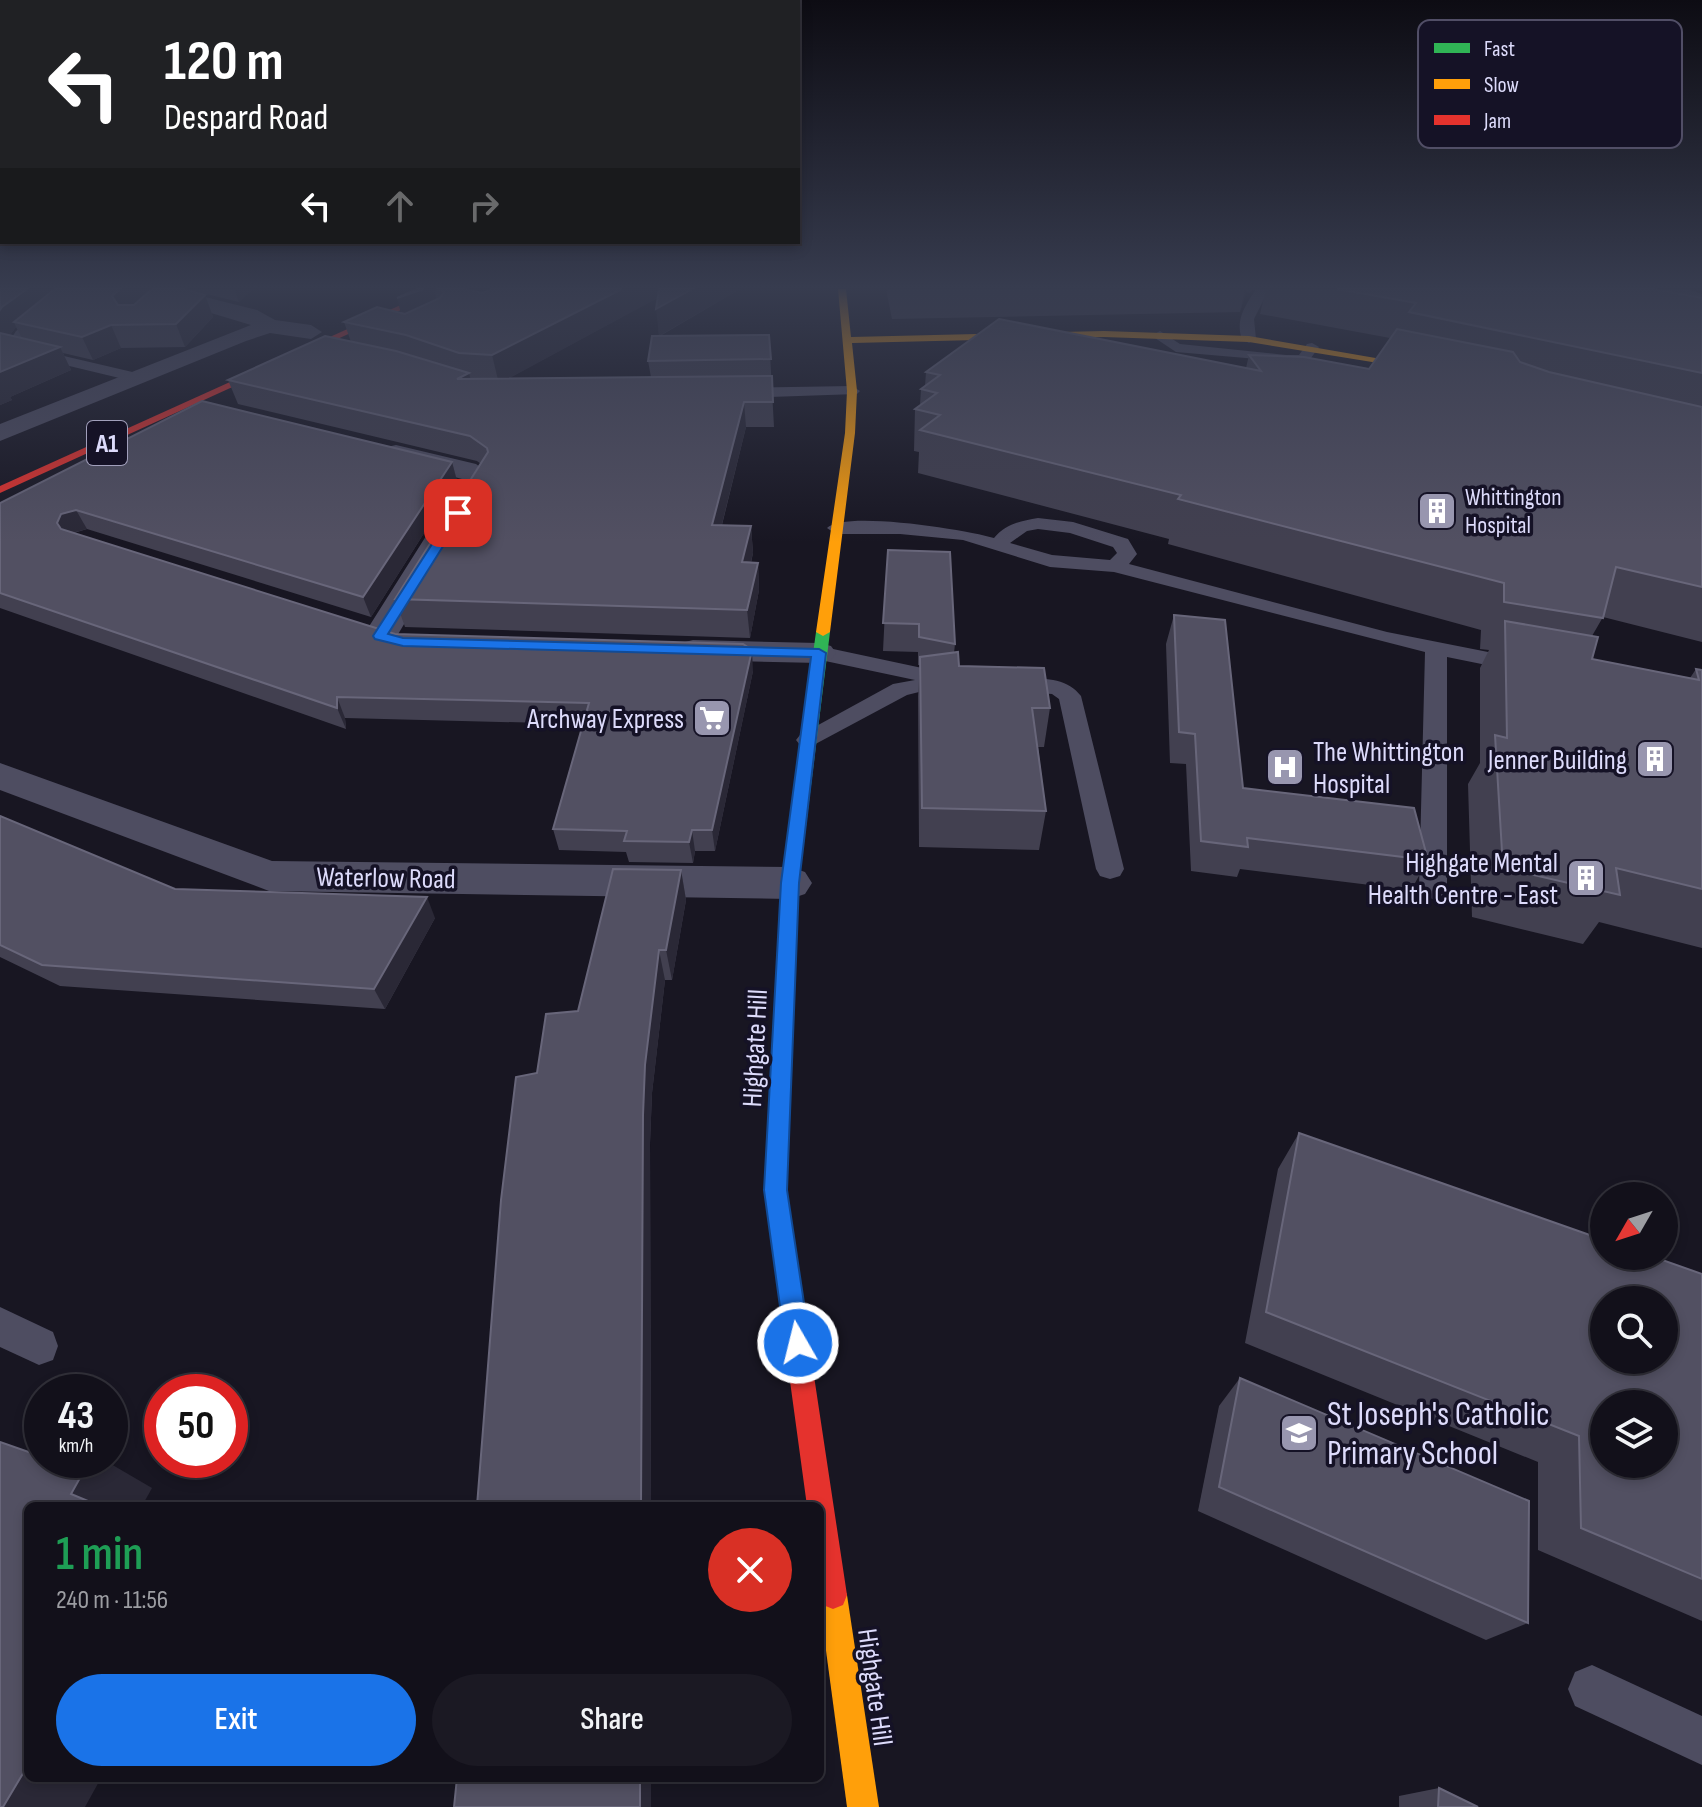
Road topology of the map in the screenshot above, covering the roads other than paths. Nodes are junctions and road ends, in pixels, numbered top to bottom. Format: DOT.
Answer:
graph roads {
  1 [pos="120,373"];
  2 [pos="146,373"];
  3 [pos="233,373"];
  4 [pos="251,373"];
  5 [pos="850,373"];
  6 [pos="136,377"];
  7 [pos="852,391"];
  8 [pos="721,393"];
  9 [pos="194,404"];
  10 [pos="228,412"];
  11 [pos="0,433"];
  12 [pos="369,446"];
  13 [pos="0,470"];
  14 [pos="21,483"];
  15 [pos="0,490"];
  16 [pos="0,504"];
  17 [pos="836,528"];
  18 [pos="997,546"];
  19 [pos="1115,566"];
  20 [pos="417,642"];
  21 [pos="669,650"];
  22 [pos="1436,650"];
  23 [pos="819,653"];
  24 [pos="1544,669"];
  25 [pos="946,681"];
  26 [pos="808,740"];
  27 [pos="0,776"];
  28 [pos="1110,869"];
  29 [pos="790,883"];
  30 [pos="1433,889"];
  31 [pos="0,1326"];
  32 [pos="39,1346"];
  33 [pos="819,1502"];
  34 [pos="824,1534"];
  35 [pos="1592,1689"];
  36 [pos="1702,1741"];
  37 [pos="863,1807"];
  1 -- 6 [label="lane"];
  2 -- 6 [label="street"];
  3 -- 13 [label="main road, A1"];
  4 -- 9 [label="main road, A1"];
  5 -- 7 [label="main road, Highgate Hill"];
  6 -- 11 [label="street"];
  7 -- 8 [label="lane"];
  7 -- 17 [label="main road, Highgate Hill"];
  9 -- 10 [label="street"];
  9 -- 14 [label="main road, A1"];
  12 -- 20 [label="street"];
  14 -- 15 [label="main road, A1"];
  14 -- 16 [label="main road"];
  17 -- 18 [label="lane"];
  17 -- 23 [label="main road, Highgate Hill"];
  18 -- 19 [label="lane"];
  18 -- 19 [label="lane"];
  19 -- 22 [label="lane"];
  21 -- 23 [label="street"];
  22 -- 24 [label="lane"];
  22 -- 30 [label="lane"];
  23 -- 25 [label="lane"];
  23 -- 26 [label="main road, Highgate Hill"];
  25 -- 26 [label="lane"];
  25 -- 28 [label="lane"];
  26 -- 29 [label="main road, Highgate Hill"];
  27 -- 29 [label="street, Waterlow Road"];
  29 -- 33 [label="main road, Highgate Hill"];
  31 -- 32 [label="lane"];
  34 -- 37 [label="main road, Highgate Hill"];
  35 -- 36 [label="lane"];
}
